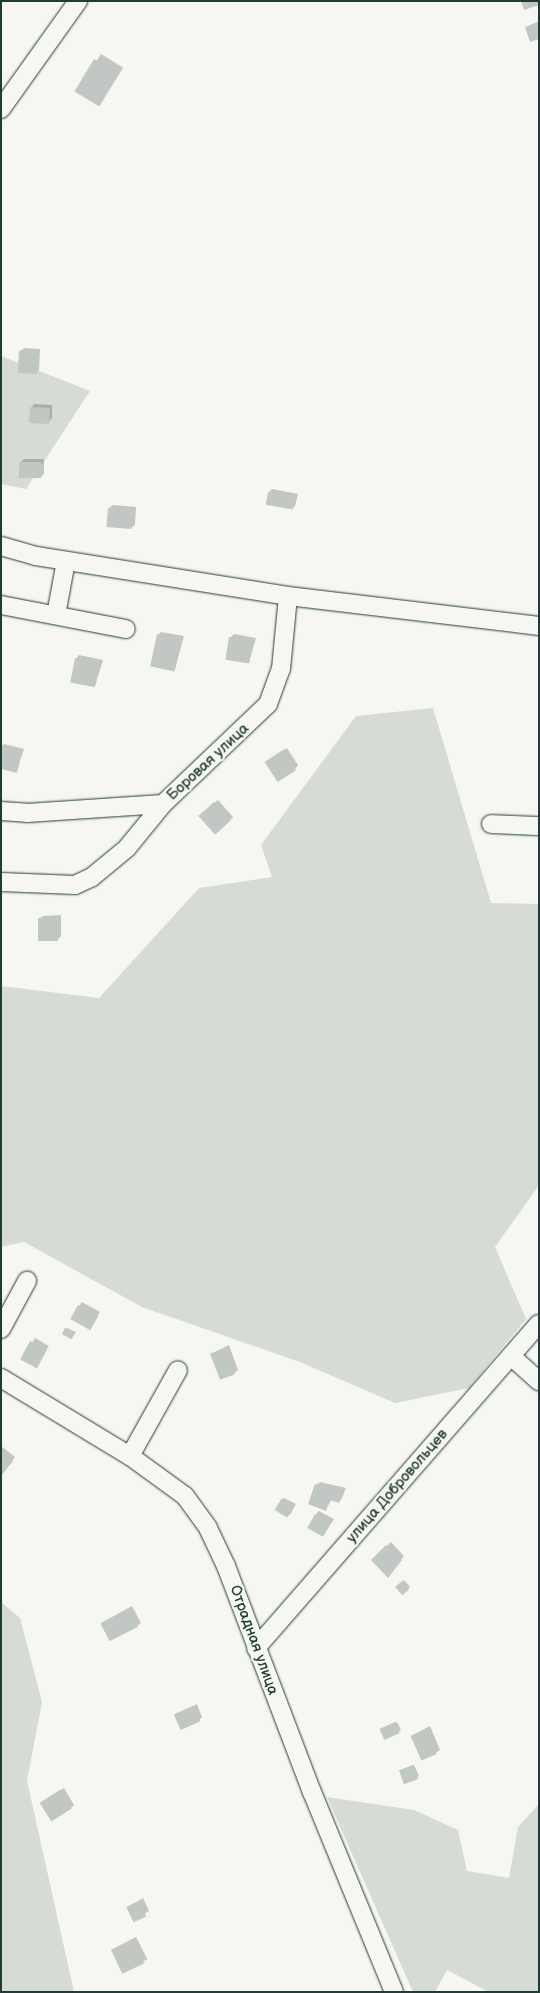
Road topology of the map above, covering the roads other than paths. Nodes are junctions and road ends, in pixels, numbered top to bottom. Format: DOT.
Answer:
graph roads {
  1 [pos="78,1"];
  2 [pos="1,109"];
  3 [pos="1,546"];
  4 [pos="66,561"];
  5 [pos="288,596"];
  6 [pos="1,605"];
  7 [pos="56,616"];
  8 [pos="539,626"];
  9 [pos="126,629"];
  10 [pos="163,804"];
  11 [pos="1,811"];
  12 [pos="492,824"];
  13 [pos="539,826"];
  14 [pos="1,882"];
  15 [pos="27,1281"];
  16 [pos="539,1324"];
  17 [pos="1,1329"];
  18 [pos="511,1356"];
  19 [pos="178,1370"];
  20 [pos="1,1378"];
  21 [pos="539,1381"];
  22 [pos="130,1456"];
  23 [pos="256,1648"];
  24 [pos="394,1992"];
  1 -- 2 [label="street"];
  3 -- 4 [label="street"];
  4 -- 5 [label="street"];
  4 -- 7 [label="street"];
  5 -- 8 [label="street"];
  5 -- 10 [label="street, Боровая улица"];
  6 -- 7 [label="street"];
  7 -- 9 [label="street"];
  10 -- 11 [label="street, Боровая улица"];
  10 -- 14 [label="street"];
  12 -- 13 [label="street"];
  15 -- 17 [label="street"];
  16 -- 18 [label="street, улица Добровольцев"];
  18 -- 21 [label="street"];
  18 -- 23 [label="street, улица Добровольцев"];
  19 -- 22 [label="street"];
  20 -- 22 [label="street, Отрадная улица"];
  22 -- 23 [label="street, Отрадная улица"];
  23 -- 24 [label="street, Отрадная улица"];
}
